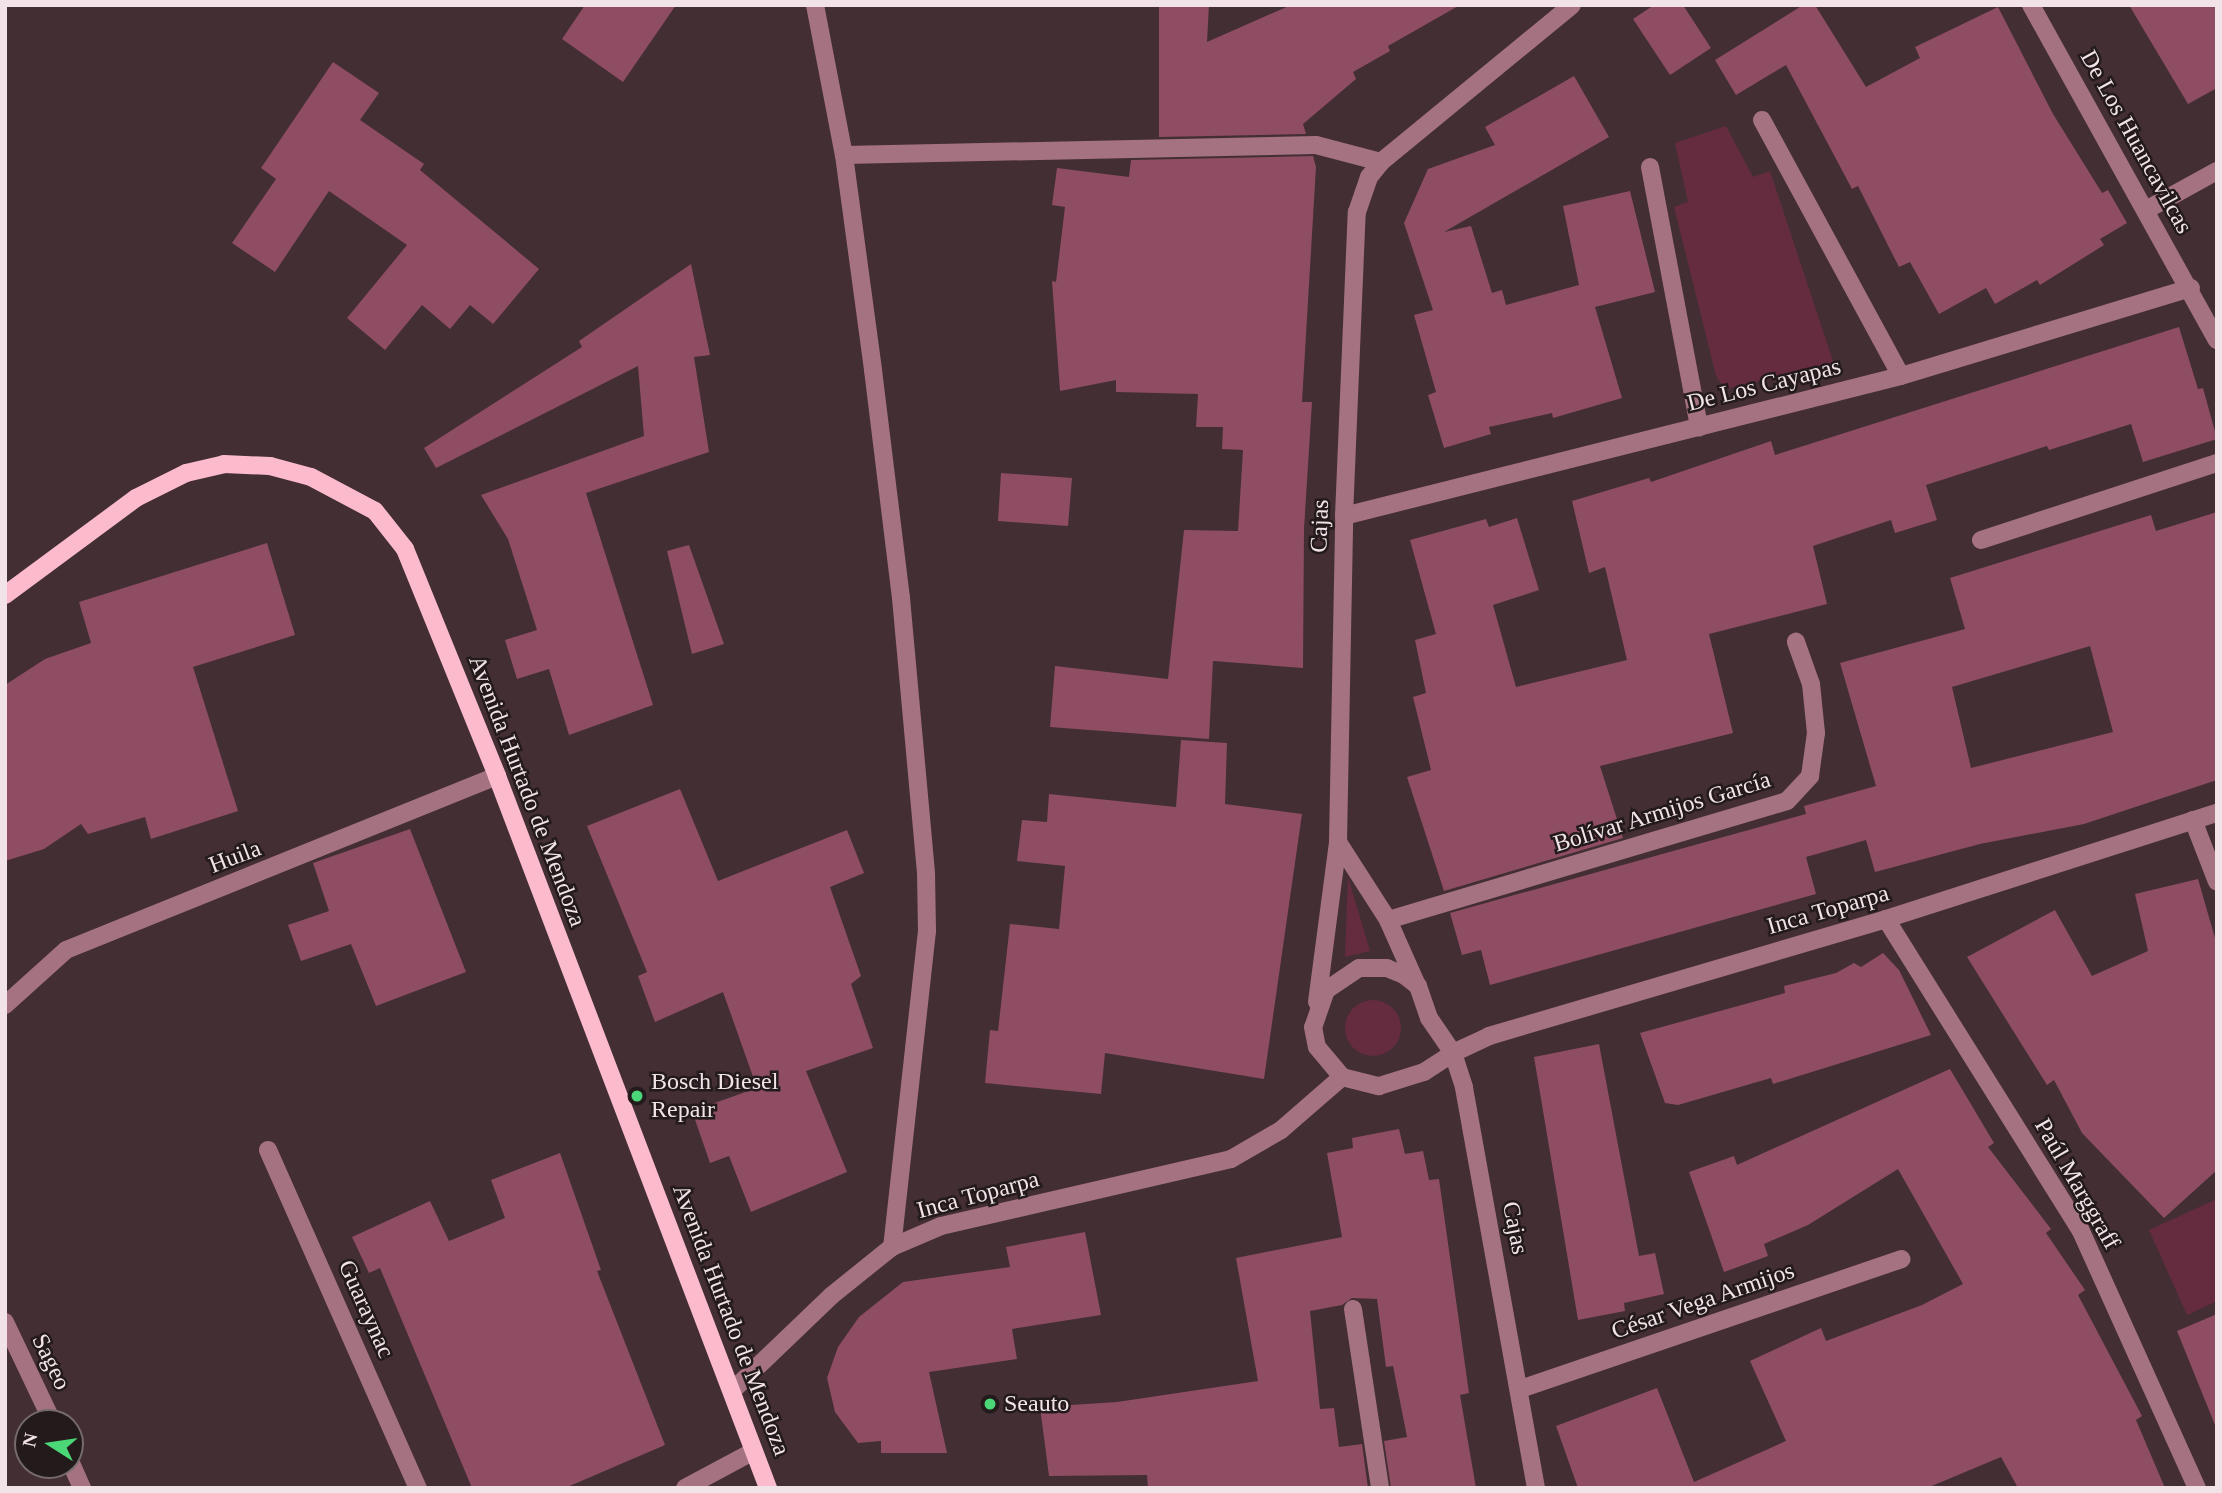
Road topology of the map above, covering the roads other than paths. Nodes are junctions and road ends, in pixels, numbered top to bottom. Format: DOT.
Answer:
graph roads {
  1 [pos="815,5"];
  2 [pos="1573,5"];
  3 [pos="2031,5"];
  4 [pos="1762,120"];
  5 [pos="844,155"];
  6 [pos="1381,162"];
  7 [pos="1650,167"];
  8 [pos="2217,171"];
  9 [pos="2146,210"];
  10 [pos="2191,288"];
  11 [pos="2217,340"];
  12 [pos="1902,376"];
  13 [pos="1699,427"];
  14 [pos="2217,463"];
  15 [pos="1344,516"];
  16 [pos="1981,540"];
  17 [pos="5,595"];
  18 [pos="1796,642"];
  19 [pos="497,776"];
  20 [pos="2217,813"];
  21 [pos="2193,820"];
  22 [pos="1338,842"];
  23 [pos="2217,882"];
  24 [pos="1886,919"];
  25 [pos="1388,920"];
  26 [pos="1418,986"];
  27 [pos="5,1005"];
  28 [pos="1316,1008"];
  29 [pos="1453,1053"];
  30 [pos="1342,1077"];
  31 [pos="268,1150"];
  32 [pos="892,1247"];
  33 [pos="1901,1259"];
  34 [pos="1353,1308"];
  35 [pos="5,1322"];
  36 [pos="1520,1389"];
  37 [pos="732,1391"];
  38 [pos="46,1409"];
  39 [pos="754,1451"];
  40 [pos="418,1488"];
  41 [pos="685,1488"];
  42 [pos="768,1488"];
  43 [pos="1380,1488"];
  44 [pos="1536,1488"];
  45 [pos="2197,1488"];
  1 -- 5 [label="street"];
  2 -- 6 [label="street"];
  3 -- 9 [label="street, De Los Huancavilcas"];
  4 -- 12 [label="street"];
  5 -- 6 [label="street"];
  5 -- 32 [label="street"];
  6 -- 15 [label="street, Cajas"];
  7 -- 13 [label="street"];
  8 -- 9 [label="street"];
  9 -- 10 [label="street, De Los Huancavilcas"];
  10 -- 11 [label="street, De Los Huancavilcas"];
  10 -- 12 [label="street, De Los Cayapas"];
  12 -- 13 [label="street, De Los Cayapas"];
  13 -- 15 [label="street, De Los Cayapas"];
  14 -- 16 [label="street"];
  15 -- 22 [label="street, Cajas"];
  17 -- 19 [label="main road, Avenida Hurtado de Mendoza"];
  18 -- 25 [label="street, Bolívar Armijos García"];
  19 -- 27 [label="street, Huila"];
  19 -- 37 [label="main road, Avenida Hurtado de Mendoza"];
  20 -- 21 [label="street, Inca Toparpa"];
  21 -- 23 [label="street"];
  21 -- 24 [label="street, Inca Toparpa"];
  22 -- 25 [label="street, Cajas"];
  22 -- 28 [label="street, Cajas"];
  24 -- 29 [label="street, Inca Toparpa"];
  24 -- 45 [label="street, Paúl Marggraff"];
  25 -- 26 [label="street, Cajas"];
  26 -- 28 [label="street"];
  26 -- 29 [label="street, Cajas"];
  28 -- 30 [label="street, Cajas"];
  29 -- 30 [label="street"];
  29 -- 36 [label="street, Cajas"];
  30 -- 32 [label="street, Inca Toparpa"];
  31 -- 40 [label="street, Guaraynac"];
  32 -- 37 [label="street, Inca Toparpa"];
  33 -- 36 [label="street, César Vega Armijos"];
  34 -- 43 [label="street"];
  35 -- 38 [label="street, Sageo"];
  36 -- 44 [label="street, Cajas"];
  37 -- 39 [label="main road, Avenida Hurtado de Mendoza"];
  39 -- 41 [label="street"];
  39 -- 42 [label="main road, Avenida Hurtado de Mendoza"];
}
